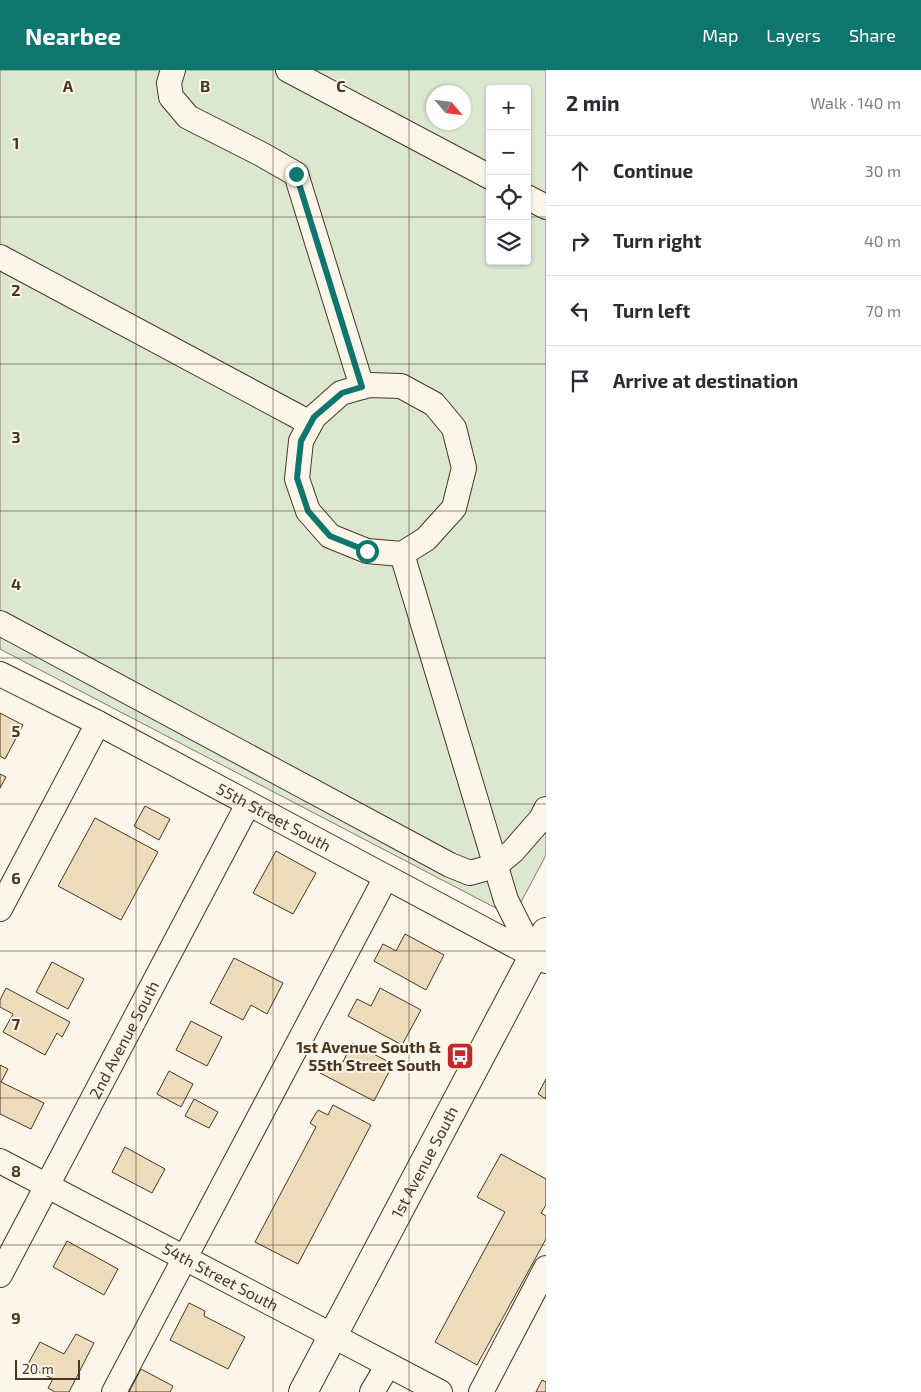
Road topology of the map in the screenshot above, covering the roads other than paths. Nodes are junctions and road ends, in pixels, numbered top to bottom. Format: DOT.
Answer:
graph roads {
  1 [pos="173,70"];
  2 [pos="288,70"];
  3 [pos="486,175"];
  4 [pos="531,199"];
  5 [pos="546,207"];
  6 [pos="0,257"];
  7 [pos="362,387"];
  8 [pos="310,423"];
  9 [pos="402,554"];
  10 [pos="0,623"];
  11 [pos="0,674"];
  12 [pos="98,723"];
  13 [pos="248,804"];
  14 [pos="546,808"];
  15 [pos="495,866"];
  16 [pos="386,877"];
  17 [pos="0,909"];
  18 [pos="546,932"];
  19 [pos="540,958"];
  20 [pos="0,1161"];
  21 [pos="48,1186"];
  22 [pos="185,1258"];
  23 [pos="546,1268"];
  24 [pos="0,1275"];
  25 [pos="332,1335"];
  26 [pos="388,1365"];
  27 [pos="114,1392"];
  28 [pos="303,1392"];
  29 [pos="372,1392"];
  30 [pos="440,1392"];
  31 [pos="481,1392"];
  1 -- 7 [label="street"];
  2 -- 3 [label="street"];
  4 -- 5 [label="street"];
  6 -- 8 [label="street"];
  7 -- 8 [label="street"];
  7 -- 9 [label="street"];
  8 -- 9 [label="street"];
  9 -- 15 [label="street"];
  10 -- 15 [label="street"];
  11 -- 12 [label="street, 55th Street South"];
  12 -- 13 [label="street, 55th Street South"];
  12 -- 17 [label="street"];
  13 -- 16 [label="street, 55th Street South"];
  13 -- 21 [label="street, 2nd Avenue South"];
  14 -- 15 [label="street"];
  15 -- 19 [label="street"];
  16 -- 19 [label="street, 55th Street South"];
  16 -- 22 [label="street"];
  18 -- 19 [label="main road, 1st Avenue South"];
  19 -- 25 [label="main road, 1st Avenue South"];
  20 -- 21 [label="street, 54th Street South"];
  21 -- 22 [label="street, 54th Street South"];
  21 -- 24 [label="street, 2nd Avenue South"];
  22 -- 25 [label="street, 54th Street South"];
  22 -- 27 [label="street"];
  23 -- 31 [label="street"];
  25 -- 26 [label="street, 54th Street South"];
  25 -- 28 [label="main road, 1st Avenue South"];
  26 -- 29 [label="street"];
  26 -- 30 [label="street, 54th Street South"];
}
